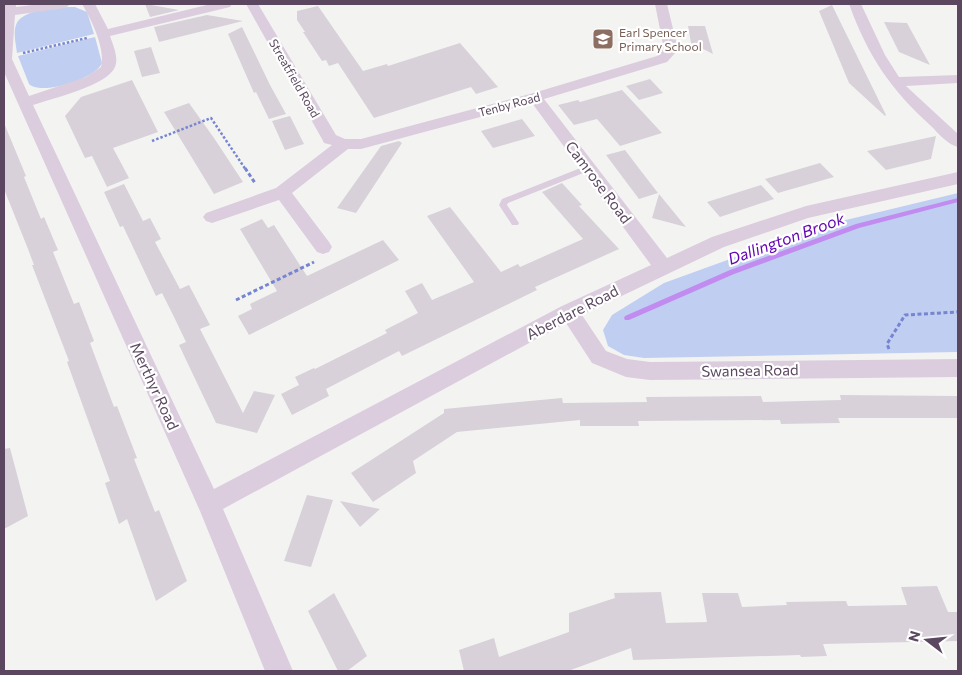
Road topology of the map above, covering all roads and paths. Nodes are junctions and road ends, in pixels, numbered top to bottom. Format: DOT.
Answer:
graph roads {
  1 [pos="64,4"];
  2 [pos="88,4"];
  3 [pos="226,4"];
  4 [pos="252,4"];
  5 [pos="661,4"];
  6 [pos="854,4"];
  7 [pos="10,8"];
  8 [pos="102,34"];
  9 [pos="4,59"];
  10 [pos="958,80"];
  11 [pos="895,82"];
  12 [pos="535,97"];
  13 [pos="26,102"];
  14 [pos="152,140"];
  15 [pos="958,142"];
  16 [pos="344,144"];
  17 [pos="588,168"];
  18 [pos="958,178"];
  19 [pos="282,192"];
  20 [pos="266,198"];
  21 [pos="212,217"];
  22 [pos="516,223"];
  23 [pos="323,247"];
  24 [pos="663,267"];
  25 [pos="236,300"];
  26 [pos="569,312"];
  27 [pos="958,312"];
  28 [pos="958,368"];
  29 [pos="898,369"];
  30 [pos="209,504"];
  31 [pos="280,671"];
  1 -- 7 [label="street"];
  2 -- 8 [label="street"];
  3 -- 8 [label="street"];
  4 -- 16 [label="street, Streatfield Road"];
  5 -- 12 [label="street, Tenby Road"];
  6 -- 11 [label="street"];
  7 -- 9 [label="street"];
  8 -- 9 [label="path"];
  8 -- 13 [label="street"];
  9 -- 13 [label="street, Merthyr Road"];
  10 -- 11 [label="street"];
  11 -- 15 [label="street"];
  12 -- 16 [label="street, Tenby Road"];
  12 -- 17 [label="street, Camrose Road"];
  13 -- 30 [label="street, Merthyr Road"];
  14 -- 20 [label="path"];
  16 -- 19 [label="street"];
  17 -- 22 [label="lane"];
  17 -- 24 [label="street, Camrose Road"];
  18 -- 24 [label="street, Aberdare Road"];
  19 -- 20 [label="street"];
  19 -- 23 [label="street"];
  20 -- 21 [label="street"];
  23 -- 25 [label="path"];
  24 -- 26 [label="street, Aberdare Road"];
  26 -- 29 [label="street, Swansea Road"];
  26 -- 30 [label="street, Aberdare Road"];
  27 -- 29 [label="path"];
  28 -- 29 [label="street, Swansea Road"];
  30 -- 31 [label="street, Merthyr Road"];
}
